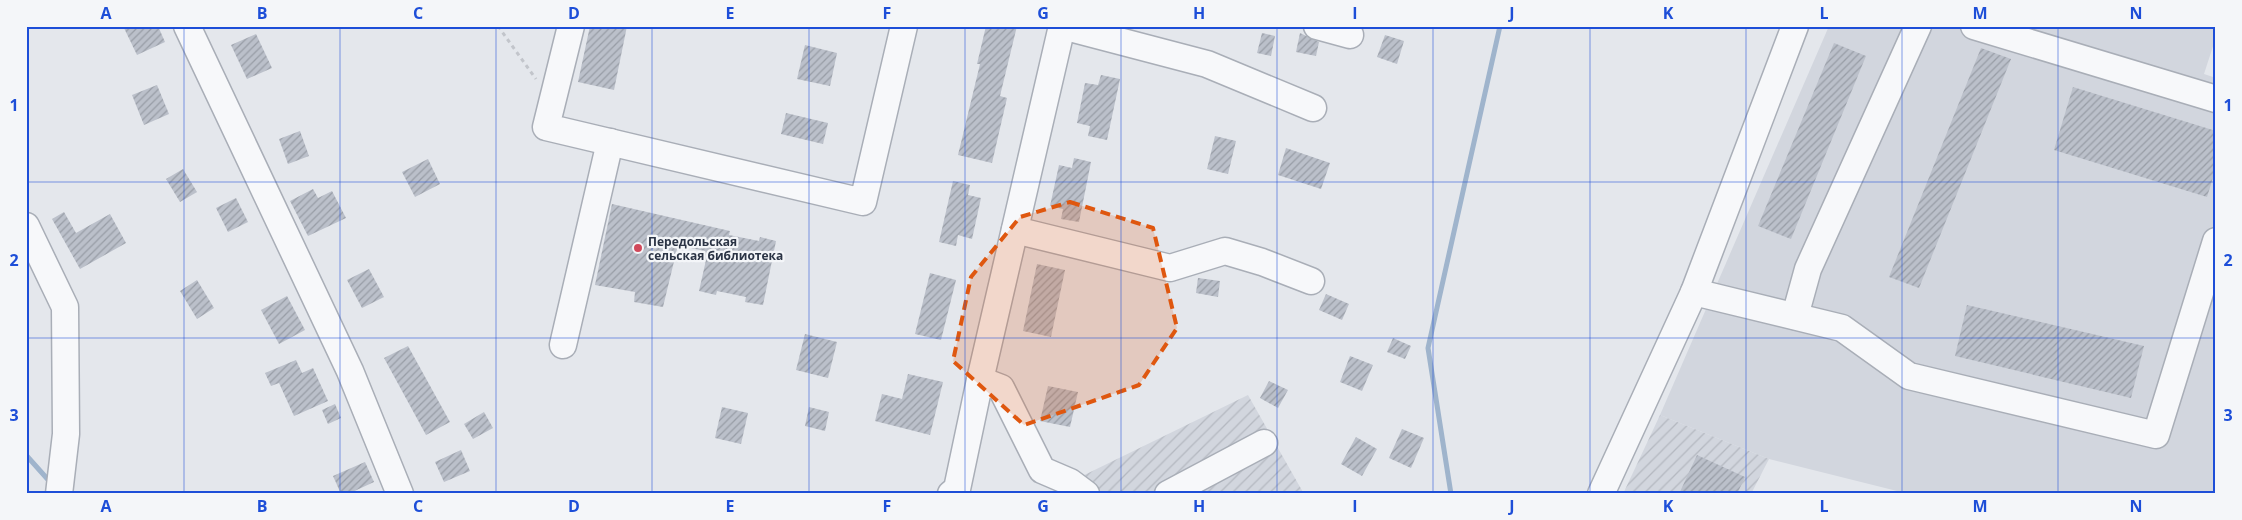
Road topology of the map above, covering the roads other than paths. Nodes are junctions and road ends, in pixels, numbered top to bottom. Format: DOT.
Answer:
graph roads {
  1 [pos="186,26"];
  2 [pos="571,26"];
  3 [pos="904,26"];
  4 [pos="1062,26"];
  5 [pos="1317,26"];
  6 [pos="1795,26"];
  7 [pos="1918,26"];
  8 [pos="1974,26"];
  9 [pos="1350,35"];
  10 [pos="2216,98"];
  11 [pos="1313,108"];
  12 [pos="610,142"];
  13 [pos="26,226"];
  14 [pos="1015,230"];
  15 [pos="2216,241"];
  16 [pos="1311,281"];
  17 [pos="1694,292"];
  18 [pos="1794,316"];
  19 [pos="563,345"];
  20 [pos="980,380"];
  21 [pos="1264,443"];
  22 [pos="59,494"];
  23 [pos="400,494"];
  24 [pos="951,494"];
  25 [pos="1086,494"];
  26 [pos="1168,494"];
  27 [pos="1601,494"];
  1 -- 23 [label="street"];
  2 -- 12 [label="street"];
  3 -- 12 [label="street"];
  4 -- 11 [label="street"];
  4 -- 14 [label="street"];
  5 -- 9 [label="street"];
  6 -- 17 [label="street"];
  7 -- 18 [label="street"];
  8 -- 10 [label="street"];
  12 -- 19 [label="street"];
  13 -- 22 [label="street"];
  14 -- 16 [label="street"];
  14 -- 20 [label="street"];
  15 -- 18 [label="street"];
  17 -- 18 [label="street"];
  17 -- 27 [label="street"];
  20 -- 24 [label="street"];
  20 -- 25 [label="street"];
  21 -- 26 [label="street"];
}
